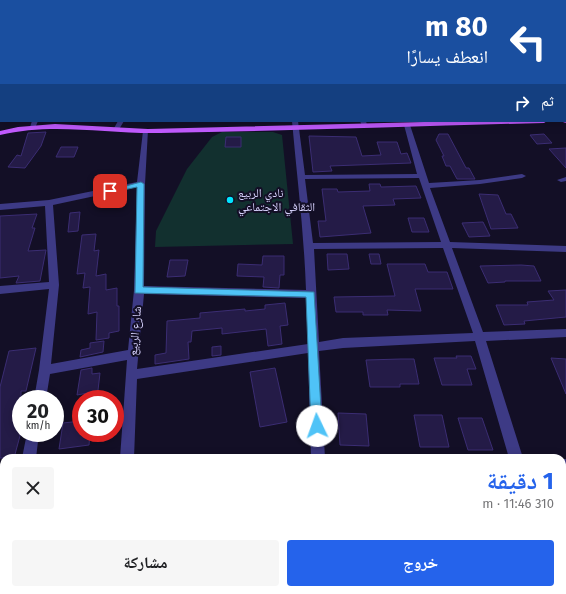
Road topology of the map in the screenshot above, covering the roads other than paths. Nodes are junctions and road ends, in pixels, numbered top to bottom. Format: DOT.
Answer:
graph roads {
  1 [pos="120,122"];
  2 [pos="462,122"];
  3 [pos="472,122"];
  4 [pos="364,123"];
  5 [pos="34,124"];
  6 [pos="295,124"];
  7 [pos="407,124"];
  8 [pos="116,130"];
  9 [pos="146,131"];
  10 [pos="0,133"];
  11 [pos="300,176"];
  12 [pos="422,176"];
  13 [pos="522,176"];
  14 [pos="141,184"];
  15 [pos="426,186"];
  16 [pos="49,203"];
  17 [pos="0,207"];
  18 [pos="447,245"];
  19 [pos="309,246"];
  20 [pos="566,249"];
  21 [pos="54,285"];
  22 [pos="0,290"];
  23 [pos="139,290"];
  24 [pos="311,294"];
  25 [pos="566,333"];
  26 [pos="479,336"];
  27 [pos="313,347"];
  28 [pos="133,354"];
  29 [pos="45,370"];
  30 [pos="131,375"];
  31 [pos="42,390"];
  32 [pos="32,442"];
  33 [pos="30,454"];
  34 [pos="127,454"];
  35 [pos="318,454"];
  36 [pos="515,454"];
  1 -- 8 [label="street"];
  2 -- 3 [label="main road"];
  2 -- 7 [label="main road"];
  4 -- 6 [label="main road"];
  4 -- 7 [label="main road"];
  5 -- 8 [label="main road"];
  5 -- 10 [label="main road"];
  6 -- 9 [label="main road"];
  6 -- 11 [label="street"];
  7 -- 12 [label="street"];
  8 -- 9 [label="main road"];
  9 -- 14 [label="street, شارع الربيع"];
  11 -- 12 [label="street"];
  11 -- 19 [label="street"];
  12 -- 15 [label="street"];
  13 -- 15 [label="street"];
  14 -- 16 [label="street"];
  14 -- 23 [label="street, شارع الربيع"];
  15 -- 18 [label="street"];
  16 -- 17 [label="street"];
  16 -- 21 [label="street"];
  18 -- 19 [label="street"];
  18 -- 20 [label="street"];
  18 -- 26 [label="street"];
  19 -- 24 [label="street"];
  21 -- 22 [label="street"];
  21 -- 29 [label="street"];
  23 -- 24 [label="street"];
  23 -- 28 [label="street, شارع الربيع"];
  24 -- 27 [label="street"];
  25 -- 26 [label="street"];
  26 -- 27 [label="street"];
  26 -- 36 [label="street"];
  27 -- 30 [label="street"];
  27 -- 35 [label="street"];
  28 -- 29 [label="street"];
  28 -- 30 [label="street, شارع الربيع"];
  29 -- 31 [label="street"];
  30 -- 34 [label="street, شارع الربيع"];
  32 -- 33 [label="street"];
}
